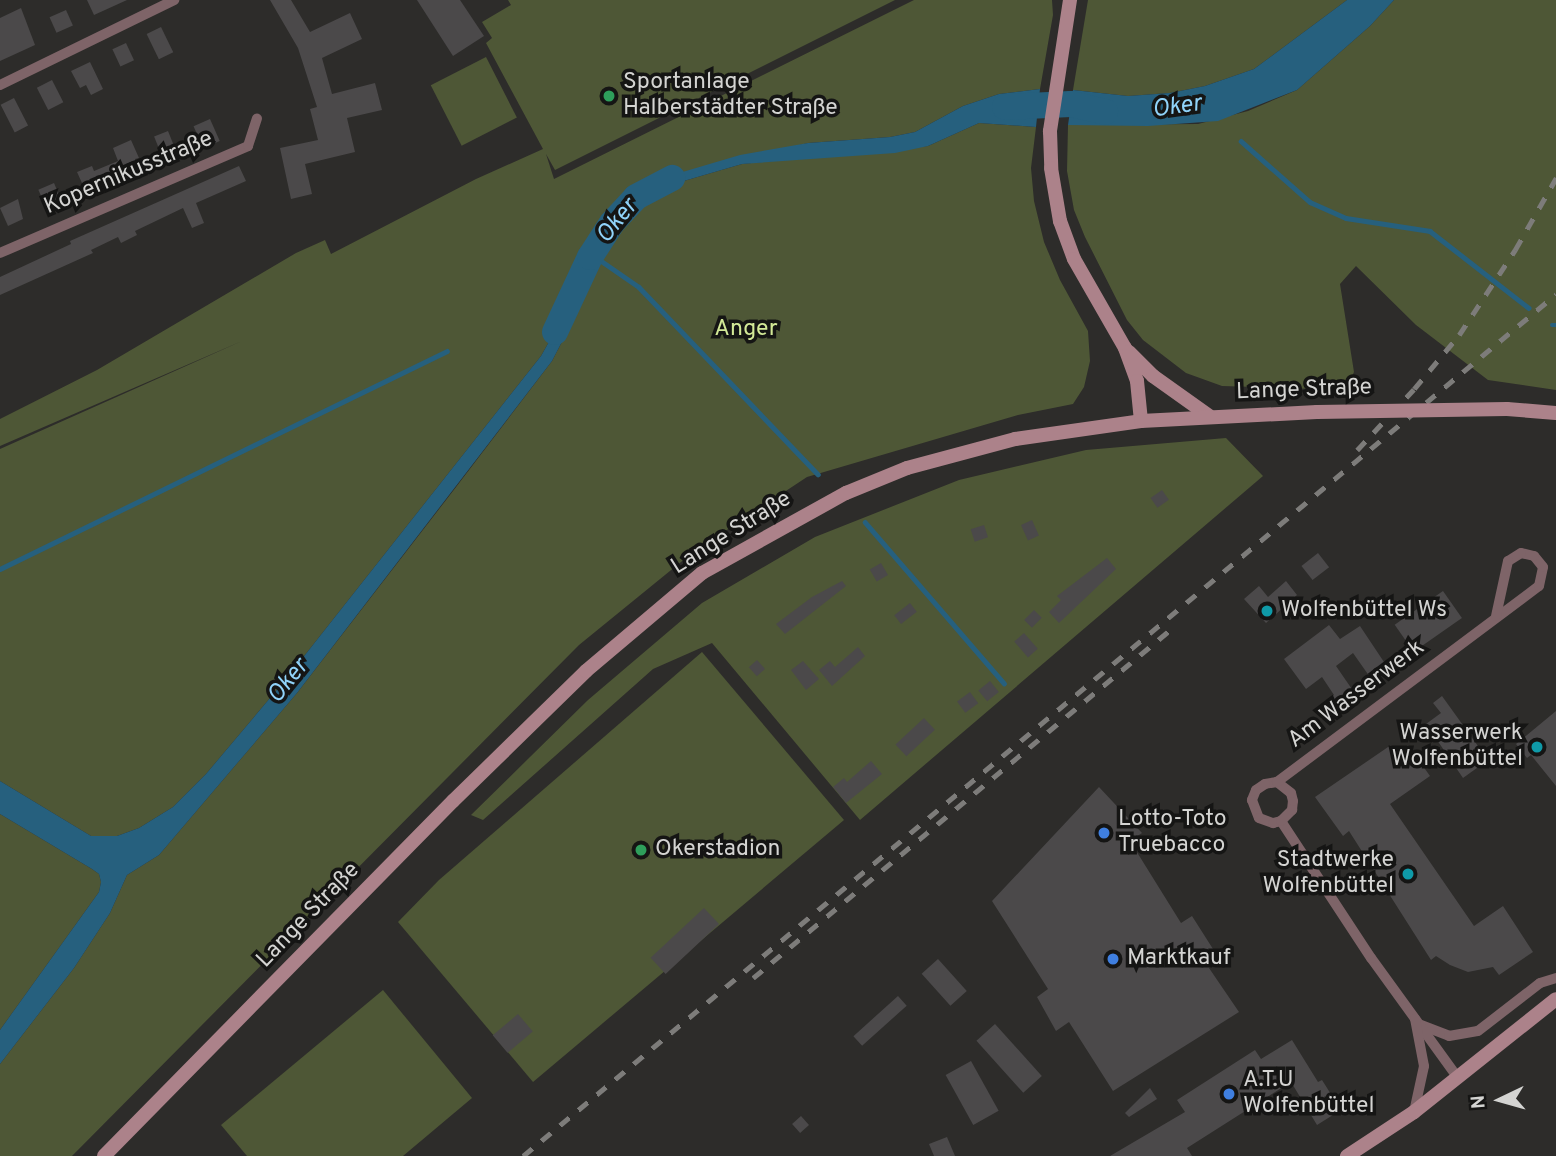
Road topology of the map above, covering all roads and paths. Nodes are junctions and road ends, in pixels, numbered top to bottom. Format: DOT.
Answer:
graph roads {
  1 [pos="174,0"];
  2 [pos="1070,0"];
  3 [pos="0,85"];
  4 [pos="257,118"];
  5 [pos="0,253"];
  6 [pos="1125,348"];
  7 [pos="1556,413"];
  8 [pos="1209,416"];
  9 [pos="1141,421"];
  10 [pos="1496,616"];
  11 [pos="1277,782"];
  12 [pos="1281,821"];
  13 [pos="1556,978"];
  14 [pos="1556,999"];
  15 [pos="1418,1021"];
  16 [pos="1458,1078"];
  17 [pos="1414,1112"];
  18 [pos="104,1156"];
  19 [pos="1348,1156"];
  1 -- 3 [label="street"];
  2 -- 6 [label="street"];
  4 -- 5 [label="street, Kopernikusstraße"];
  6 -- 8 [label="street"];
  6 -- 9 [label="street"];
  7 -- 8 [label="street, Lange Straße, bridge"];
  8 -- 9 [label="street, Lange Straße"];
  9 -- 18 [label="street, Lange Straße"];
  10 -- 10 [label="street, Am Wasserwerk"];
  10 -- 11 [label="street, Am Wasserwerk"];
  11 -- 12 [label="street, Am Wasserwerk"];
  11 -- 12 [label="street, Am Wasserwerk"];
  12 -- 15 [label="street, Am Wasserwerk"];
  13 -- 15 [label="street"];
  14 -- 16 [label="street"];
  15 -- 16 [label="street, Am Wasserwerk"];
  15 -- 17 [label="street, Am Wasserwerk"];
  16 -- 17 [label="street"];
  17 -- 19 [label="street"];
}
